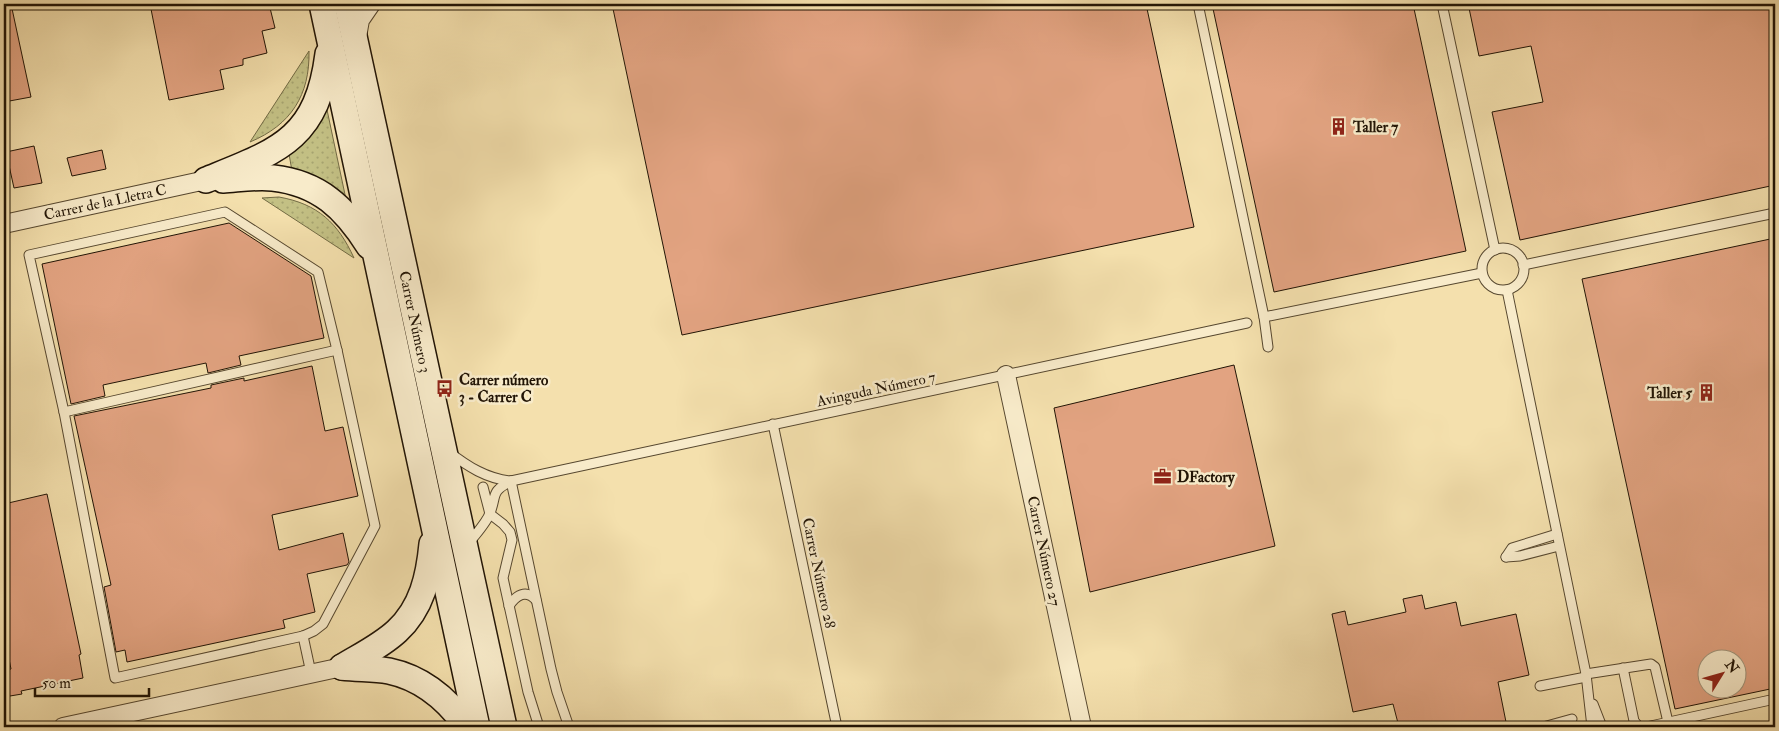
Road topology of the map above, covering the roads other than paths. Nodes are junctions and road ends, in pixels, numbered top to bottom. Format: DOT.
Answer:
graph roads {
  1 [pos="322,4"];
  2 [pos="347,4"];
  3 [pos="371,4"];
  4 [pos="1198,4"];
  5 [pos="1442,4"];
  6 [pos="330,40"];
  7 [pos="356,48"];
  8 [pos="206,180"];
  9 [pos="1775,213"];
  10 [pos="4,224"];
  11 [pos="1495,250"];
  12 [pos="376,256"];
  13 [pos="1523,265"];
  14 [pos="1482,273"];
  15 [pos="1507,290"];
  16 [pos="1264,317"];
  17 [pos="1246,323"];
  18 [pos="1268,346"];
  19 [pos="337,350"];
  20 [pos="1006,375"];
  21 [pos="64,412"];
  22 [pos="773,424"];
  23 [pos="444,448"];
  24 [pos="511,481"];
  25 [pos="483,487"];
  26 [pos="490,514"];
  27 [pos="434,524"];
  28 [pos="1557,534"];
  29 [pos="1559,546"];
  30 [pos="465,547"];
  31 [pos="536,600"];
  32 [pos="509,606"];
  33 [pos="303,636"];
  34 [pos="342,667"];
  35 [pos="1624,668"];
  36 [pos="311,674"];
  37 [pos="1586,676"];
  38 [pos="1540,686"];
  39 [pos="1588,692"];
  40 [pos="1775,699"];
  41 [pos="1572,719"];
  42 [pos="1668,722"];
  43 [pos="505,725"];
  44 [pos="63,727"];
  45 [pos="467,727"];
  46 [pos="476,727"];
  47 [pos="539,727"];
  48 [pos="569,727"];
  49 [pos="837,727"];
  50 [pos="1082,727"];
  51 [pos="1543,727"];
  52 [pos="1592,727"];
  53 [pos="1602,727"];
  54 [pos="1639,727"];
  55 [pos="1646,727"];
  1 -- 6 [label="main road, Carrer Número 3"];
  2 -- 7 [label="main road, Carrer Número 3"];
  3 -- 7 [label="street"];
  4 -- 16 [label="lane"];
  5 -- 11 [label="lane"];
  6 -- 8 [label="main road"];
  6 -- 12 [label="main road, Carrer Número 3"];
  7 -- 23 [label="main road, Carrer Número 3"];
  8 -- 10 [label="street, Carrer de la Lletra C"];
  8 -- 12 [label="main road"];
  9 -- 13 [label="lane"];
  11 -- 13 [label="lane"];
  11 -- 14 [label="lane"];
  12 -- 27 [label="main road, Carrer Número 3"];
  13 -- 15 [label="lane"];
  14 -- 15 [label="lane"];
  14 -- 16 [label="lane"];
  15 -- 28 [label="lane"];
  16 -- 18 [label="lane"];
  17 -- 20 [label="lane, Avinguda Número 7"];
  19 -- 21 [label="lane"];
  19 -- 21 [label="lane"];
  19 -- 33 [label="lane"];
  20 -- 22 [label="lane, Avinguda Número 7"];
  20 -- 50 [label="street, Carrer Número 27"];
  21 -- 33 [label="lane"];
  22 -- 24 [label="lane, Avinguda Número 7"];
  22 -- 49 [label="lane, Carrer Número 28"];
  23 -- 24 [label="lane, Avinguda Número 7"];
  23 -- 30 [label="main road, Carrer Número 3"];
  24 -- 26 [label="lane"];
  24 -- 31 [label="lane"];
  25 -- 26 [label="lane"];
  26 -- 30 [label="lane"];
  26 -- 32 [label="lane"];
  27 -- 34 [label="main road"];
  27 -- 46 [label="main road, Carrer Número 3"];
  28 -- 29 [label="lane"];
  28 -- 29 [label="lane"];
  29 -- 37 [label="lane"];
  30 -- 43 [label="main road, Carrer Número 3"];
  31 -- 32 [label="lane"];
  31 -- 48 [label="lane"];
  32 -- 47 [label="lane"];
  33 -- 36 [label="lane"];
  34 -- 36 [label="street"];
  34 -- 45 [label="main road"];
  35 -- 37 [label="lane"];
  35 -- 42 [label="lane"];
  35 -- 54 [label="lane"];
  36 -- 44 [label="street"];
  37 -- 38 [label="lane"];
  37 -- 39 [label="lane"];
  39 -- 52 [label="lane"];
  39 -- 53 [label="lane"];
  40 -- 42 [label="lane"];
  41 -- 51 [label="lane"];
  42 -- 55 [label="lane"];
}
